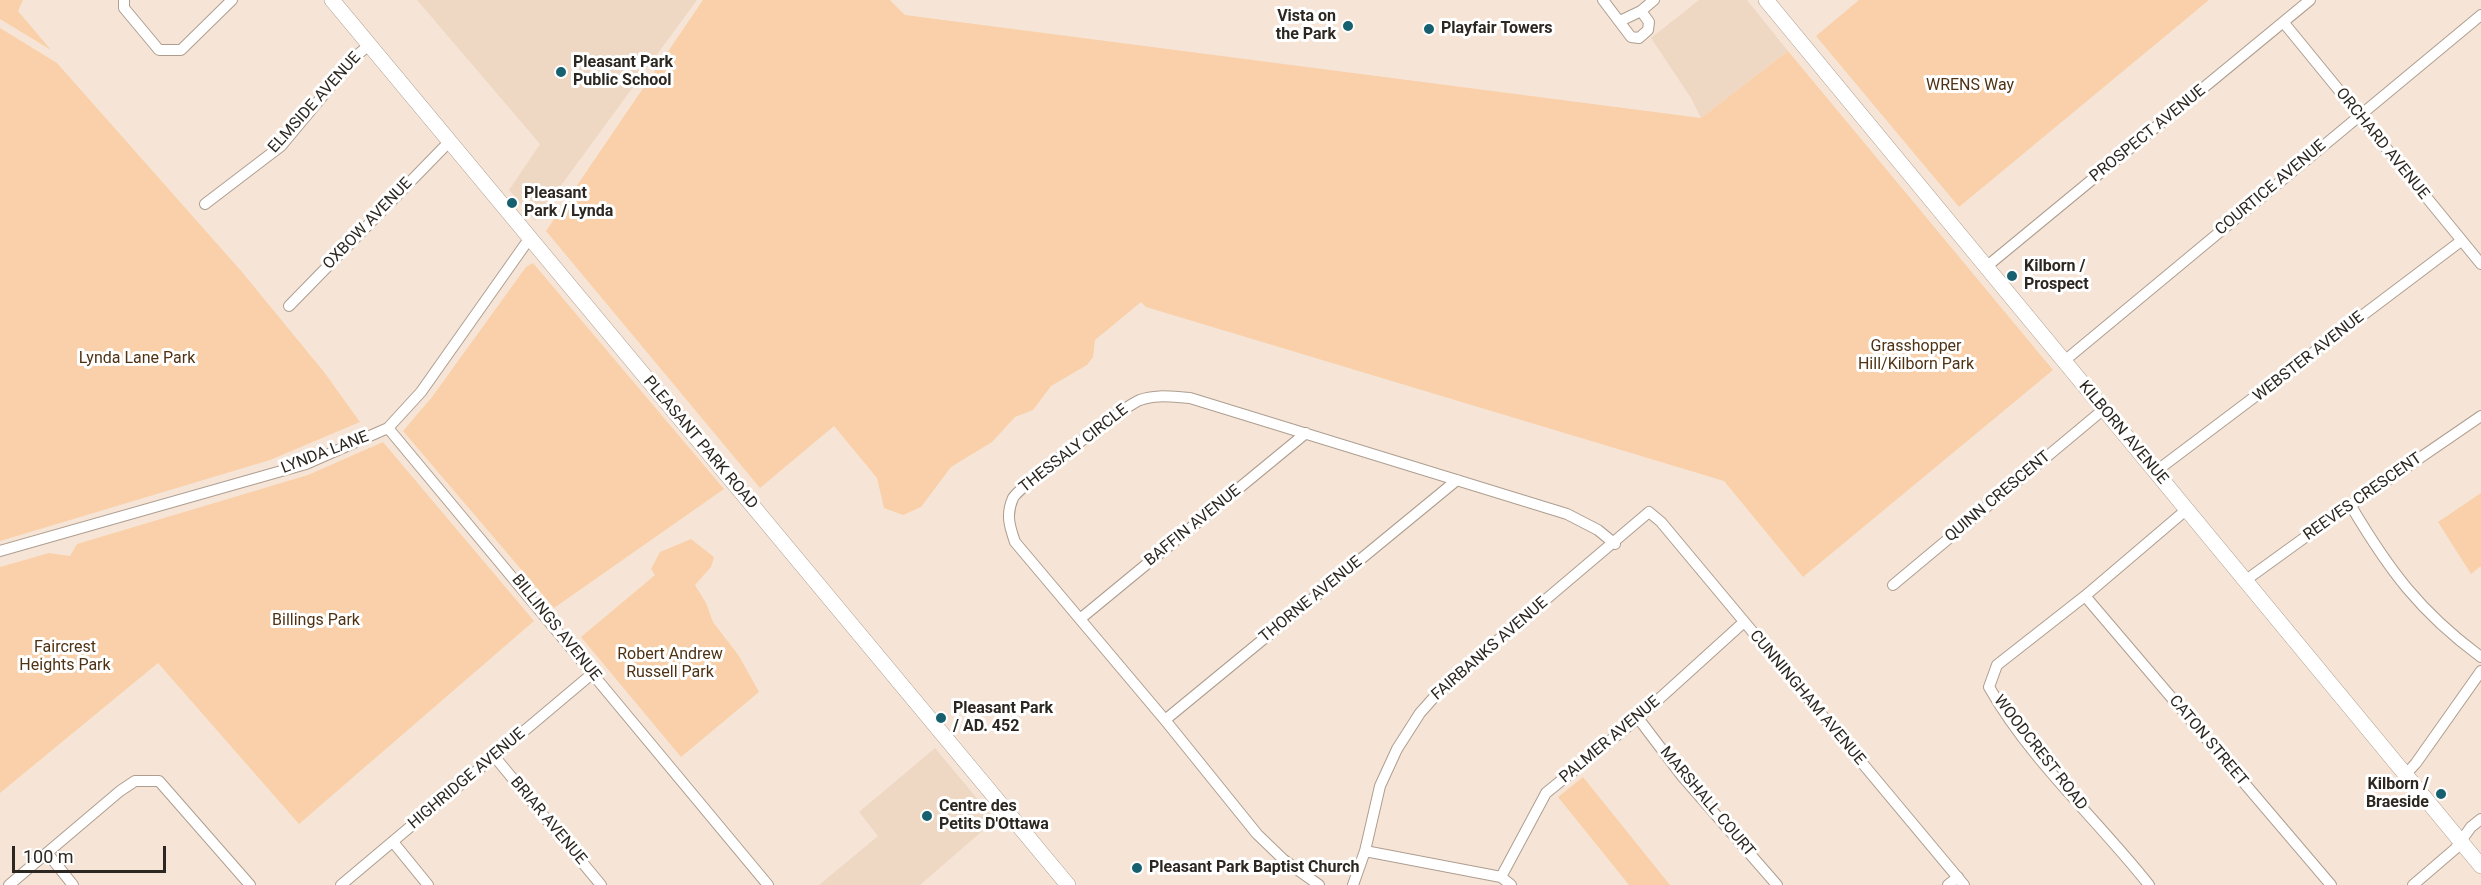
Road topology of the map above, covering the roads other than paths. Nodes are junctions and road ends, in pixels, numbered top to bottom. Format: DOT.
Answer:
graph roads {
  1 [pos="124,0"];
  2 [pos="232,0"];
  3 [pos="332,0"];
  4 [pos="1603,0"];
  5 [pos="1654,0"];
  6 [pos="1766,0"];
  7 [pos="2310,0"];
  8 [pos="1641,11"];
  9 [pos="2481,15"];
  10 [pos="1620,21"];
  11 [pos="2284,23"];
  12 [pos="368,46"];
  13 [pos="2359,115"];
  14 [pos="449,142"];
  15 [pos="205,204"];
  16 [pos="529,239"];
  17 [pos="2461,241"];
  18 [pos="2481,264"];
  19 [pos="1986,267"];
  20 [pos="289,306"];
  21 [pos="2063,362"];
  22 [pos="2104,408"];
  23 [pos="2481,416"];
  24 [pos="388,428"];
  25 [pos="1306,434"];
  26 [pos="2155,472"];
  27 [pos="1457,480"];
  28 [pos="2351,506"];
  29 [pos="2186,510"];
  30 [pos="1649,512"];
  31 [pos="1614,544"];
  32 [pos="0,551"];
  33 [pos="2246,580"];
  34 [pos="1893,585"];
  35 [pos="2085,596"];
  36 [pos="1080,619"];
  37 [pos="1744,622"];
  38 [pos="2481,657"];
  39 [pos="2481,670"];
  40 [pos="593,673"];
  41 [pos="1638,718"];
  42 [pos="1165,720"];
  43 [pos="494,756"];
  44 [pos="2406,772"];
  45 [pos="2481,819"];
  46 [pos="393,842"];
  47 [pos="2461,842"];
  48 [pos="1365,851"];
  49 [pos="48,854"];
  50 [pos="2481,866"];
  51 [pos="1501,877"];
  52 [pos="1961,881"];
  53 [pos="9,885"];
  54 [pos="73,885"];
  55 [pos="250,885"];
  56 [pos="341,885"];
  57 [pos="428,885"];
  58 [pos="601,885"];
  59 [pos="768,885"];
  60 [pos="1068,885"];
  61 [pos="1318,885"];
  62 [pos="1353,885"];
  63 [pos="1511,885"];
  64 [pos="1777,885"];
  65 [pos="1948,885"];
  66 [pos="2149,885"];
  67 [pos="2331,885"];
  68 [pos="2413,885"];
  1 -- 2 [label="street"];
  3 -- 12 [label="street, PLEASANT PARK ROAD"];
  4 -- 10 [label="street"];
  5 -- 8 [label="street"];
  6 -- 19 [label="street, KILBORN AVENUE"];
  7 -- 11 [label="street, PROSPECT AVENUE"];
  8 -- 10 [label="street"];
  8 -- 10 [label="street"];
  9 -- 13 [label="street, COURTICE AVENUE"];
  11 -- 13 [label="street, ORCHARD AVENUE"];
  11 -- 19 [label="street, PROSPECT AVENUE"];
  12 -- 14 [label="street, PLEASANT PARK ROAD"];
  12 -- 15 [label="street, ELMSIDE AVENUE"];
  13 -- 17 [label="street, ORCHARD AVENUE"];
  13 -- 21 [label="street, COURTICE AVENUE"];
  14 -- 16 [label="street, PLEASANT PARK ROAD"];
  14 -- 20 [label="street, OXBOW AVENUE"];
  16 -- 24 [label="street, LYNDA LANE"];
  16 -- 60 [label="street, PLEASANT PARK ROAD"];
  17 -- 18 [label="street, ORCHARD AVENUE"];
  17 -- 26 [label="street, WEBSTER AVENUE"];
  19 -- 21 [label="street, KILBORN AVENUE"];
  21 -- 22 [label="street, KILBORN AVENUE"];
  22 -- 26 [label="street, KILBORN AVENUE"];
  22 -- 34 [label="street, QUINN CRESCENT"];
  23 -- 28 [label="street, REEVES CRESCENT"];
  24 -- 32 [label="street, LYNDA LANE"];
  24 -- 40 [label="street, BILLINGS AVENUE"];
  25 -- 27 [label="street, THESSALY CIRCLE"];
  25 -- 36 [label="street, BAFFIN AVENUE"];
  25 -- 36 [label="street, THESSALY CIRCLE"];
  26 -- 29 [label="street, KILBORN AVENUE"];
  27 -- 31 [label="street, THESSALY CIRCLE"];
  27 -- 42 [label="street, THORNE AVENUE"];
  28 -- 33 [label="street, REEVES CRESCENT"];
  28 -- 38 [label="street"];
  29 -- 33 [label="street, KILBORN AVENUE"];
  29 -- 35 [label="street, WOODCREST ROAD"];
  30 -- 31 [label="street, FAIRBANKS AVENUE"];
  30 -- 37 [label="street, CUNNINGHAM AVENUE"];
  31 -- 48 [label="street, FAIRBANKS AVENUE"];
  33 -- 44 [label="street, KILBORN AVENUE"];
  35 -- 66 [label="street, WOODCREST ROAD"];
  35 -- 67 [label="street, CATON STREET"];
  36 -- 42 [label="street, THESSALY CIRCLE"];
  37 -- 41 [label="street, PALMER AVENUE"];
  37 -- 52 [label="street, CUNNINGHAM AVENUE"];
  39 -- 44 [label="street"];
  40 -- 43 [label="street, HIGHRIDGE AVENUE"];
  40 -- 59 [label="street, BILLINGS AVENUE"];
  41 -- 51 [label="street, PALMER AVENUE"];
  41 -- 64 [label="street, MARSHALL COURT"];
  42 -- 61 [label="street, THESSALY CIRCLE"];
  43 -- 46 [label="street, HIGHRIDGE AVENUE"];
  43 -- 58 [label="street, BRIAR AVENUE"];
  44 -- 47 [label="street, KILBORN AVENUE"];
  45 -- 47 [label="street"];
  46 -- 56 [label="street, HIGHRIDGE AVENUE"];
  46 -- 57 [label="street"];
  47 -- 50 [label="street, KILBORN AVENUE"];
  47 -- 68 [label="street"];
  48 -- 51 [label="street"];
  48 -- 62 [label="street, FAIRBANKS AVENUE"];
  49 -- 53 [label="street"];
  49 -- 54 [label="street"];
  49 -- 55 [label="street"];
  51 -- 63 [label="street"];
  52 -- 65 [label="street"];
}
